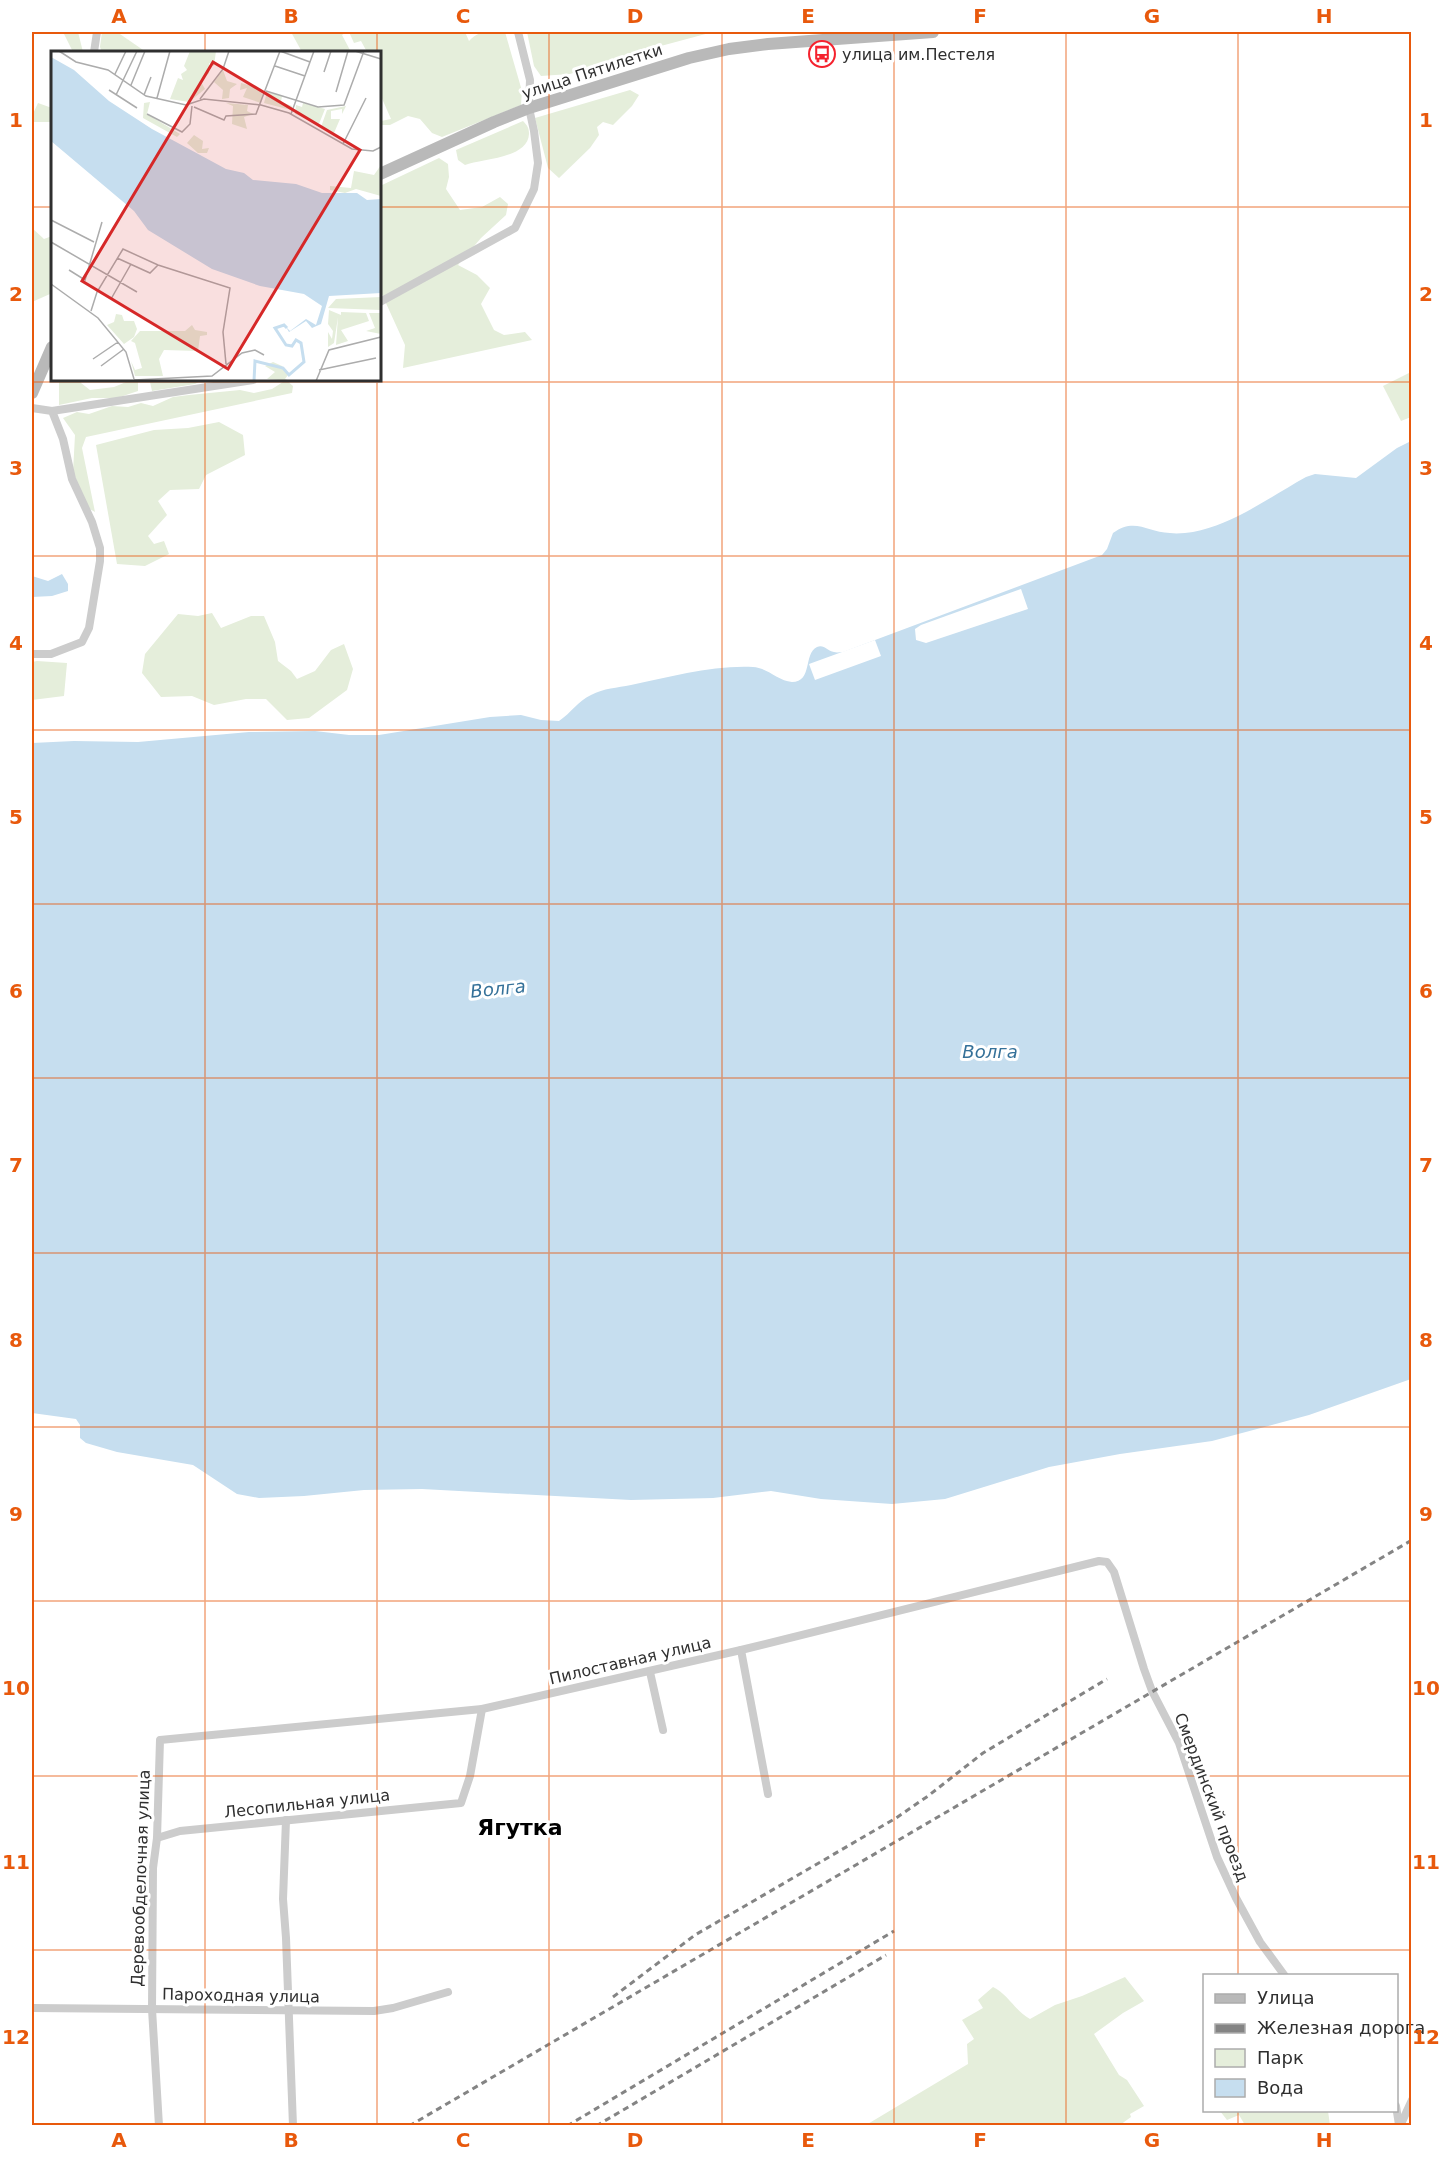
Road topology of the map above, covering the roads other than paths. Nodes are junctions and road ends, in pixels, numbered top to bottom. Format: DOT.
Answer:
graph roads {
  1 [pos="97,32"];
  2 [pos="518,32"];
  3 [pos="933,32"];
  4 [pos="94,51"];
  5 [pos="529,108"];
  6 [pos="381,174"];
  7 [pos="381,301"];
  8 [pos="51,349"];
  9 [pos="247,381"];
  10 [pos="32,393"];
  11 [pos="32,408"];
  12 [pos="52,411"];
  13 [pos="32,654"];
  14 [pos="1099,1561"];
  15 [pos="741,1650"];
  16 [pos="650,1672"];
  17 [pos="482,1709"];
  18 [pos="663,1730"];
  19 [pos="160,1740"];
  20 [pos="768,1794"];
  21 [pos="286,1820"];
  22 [pos="157,1838"];
  23 [pos="1284,1974"];
  24 [pos="448,1992"];
  25 [pos="32,2008"];
  26 [pos="152,2009"];
  27 [pos="290,2010"];
  28 [pos="1412,2100"];
  29 [pos="159,2126"];
  30 [pos="293,2126"];
  31 [pos="1399,2126"];
  1 -- 4 [label="street"];
  2 -- 5 [label="street"];
  3 -- 5 [label="main road, улица Пятилетки"];
  5 -- 6 [label="main road, улица Пятилетки"];
  5 -- 7 [label="street"];
  8 -- 10 [label="main road"];
  9 -- 12 [label="street"];
  11 -- 12 [label="street"];
  12 -- 13 [label="street"];
  14 -- 15 [label="street, Пилоставная улица"];
  14 -- 23 [label="street, Смердинский проезд"];
  15 -- 16 [label="street, Пилоставная улица"];
  15 -- 20 [label="street"];
  16 -- 17 [label="street, Пилоставная улица"];
  16 -- 18 [label="street"];
  17 -- 19 [label="street, Пилоставная улица"];
  17 -- 21 [label="street, Лесопильная улица"];
  19 -- 22 [label="street, Деревообделочная улица"];
  21 -- 22 [label="street, Лесопильная улица"];
  21 -- 27 [label="street"];
  22 -- 26 [label="street, Деревообделочная улица"];
  24 -- 27 [label="street, Пароходная улица"];
  25 -- 26 [label="street, Пароходная улица"];
  26 -- 27 [label="street, Пароходная улица"];
  26 -- 29 [label="street, Деревообделочная улица"];
  27 -- 30 [label="street"];
  28 -- 31 [label="street"];
}
